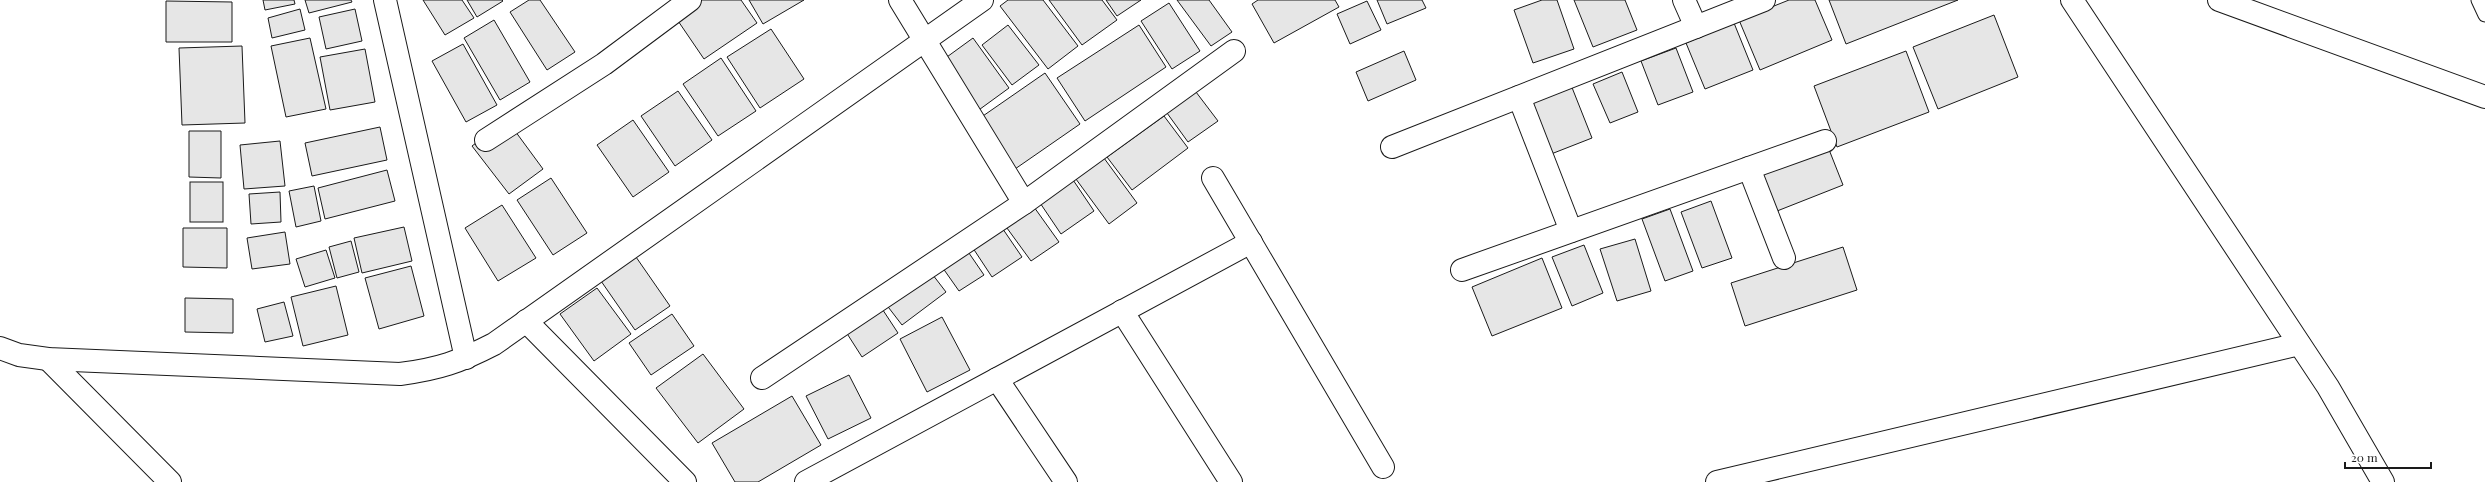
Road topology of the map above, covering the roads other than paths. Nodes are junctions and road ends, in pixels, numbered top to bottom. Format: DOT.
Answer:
graph roads {
  1 [pos="385,0"];
  2 [pos="690,0"];
  3 [pos="900,0"];
  4 [pos="982,0"];
  5 [pos="1684,0"];
  6 [pos="1764,0"];
  7 [pos="2072,0"];
  8 [pos="2219,0"];
  9 [pos="2478,0"];
  10 [pos="2485,15"];
  11 [pos="1696,27"];
  12 [pos="924,40"];
  13 [pos="1234,51"];
  14 [pos="1519,97"];
  15 [pos="2485,97"];
  16 [pos="486,140"];
  17 [pos="1825,141"];
  18 [pos="1392,148"];
  19 [pos="1749,168"];
  20 [pos="1213,178"];
  21 [pos="1024,203"];
  22 [pos="1571,231"];
  23 [pos="1251,242"];
  24 [pos="1784,258"];
  25 [pos="1462,270"];
  26 [pos="1122,312"];
  27 [pos="526,321"];
  28 [pos="2299,344"];
  29 [pos="0,348"];
  30 [pos="466,358"];
  31 [pos="48,359"];
  32 [pos="762,378"];
  33 [pos="998,378"];
  34 [pos="1383,467"];
  35 [pos="170,482"];
  36 [pos="685,482"];
  37 [pos="806,482"];
  38 [pos="1066,482"];
  39 [pos="1231,482"];
  40 [pos="1717,482"];
  41 [pos="2383,482"];
  1 -- 30 [label="street"];
  2 -- 16 [label="street"];
  3 -- 12 [label="street"];
  4 -- 12 [label="street"];
  5 -- 11 [label="street"];
  6 -- 11 [label="street"];
  7 -- 28 [label="street"];
  8 -- 15 [label="street"];
  9 -- 10 [label="lane"];
  11 -- 14 [label="street"];
  12 -- 21 [label="street"];
  12 -- 27 [label="street"];
  13 -- 21 [label="street"];
  14 -- 18 [label="street"];
  14 -- 22 [label="street"];
  17 -- 19 [label="street"];
  19 -- 22 [label="street"];
  19 -- 24 [label="street"];
  20 -- 23 [label="street"];
  21 -- 32 [label="street"];
  22 -- 25 [label="street"];
  23 -- 26 [label="street"];
  23 -- 34 [label="street"];
  26 -- 33 [label="street"];
  26 -- 39 [label="street"];
  27 -- 30 [label="street"];
  27 -- 36 [label="street"];
  28 -- 40 [label="street"];
  28 -- 41 [label="street"];
  29 -- 31 [label="street"];
  30 -- 31 [label="street"];
  31 -- 35 [label="street"];
  33 -- 37 [label="street"];
  33 -- 38 [label="street"];
}
